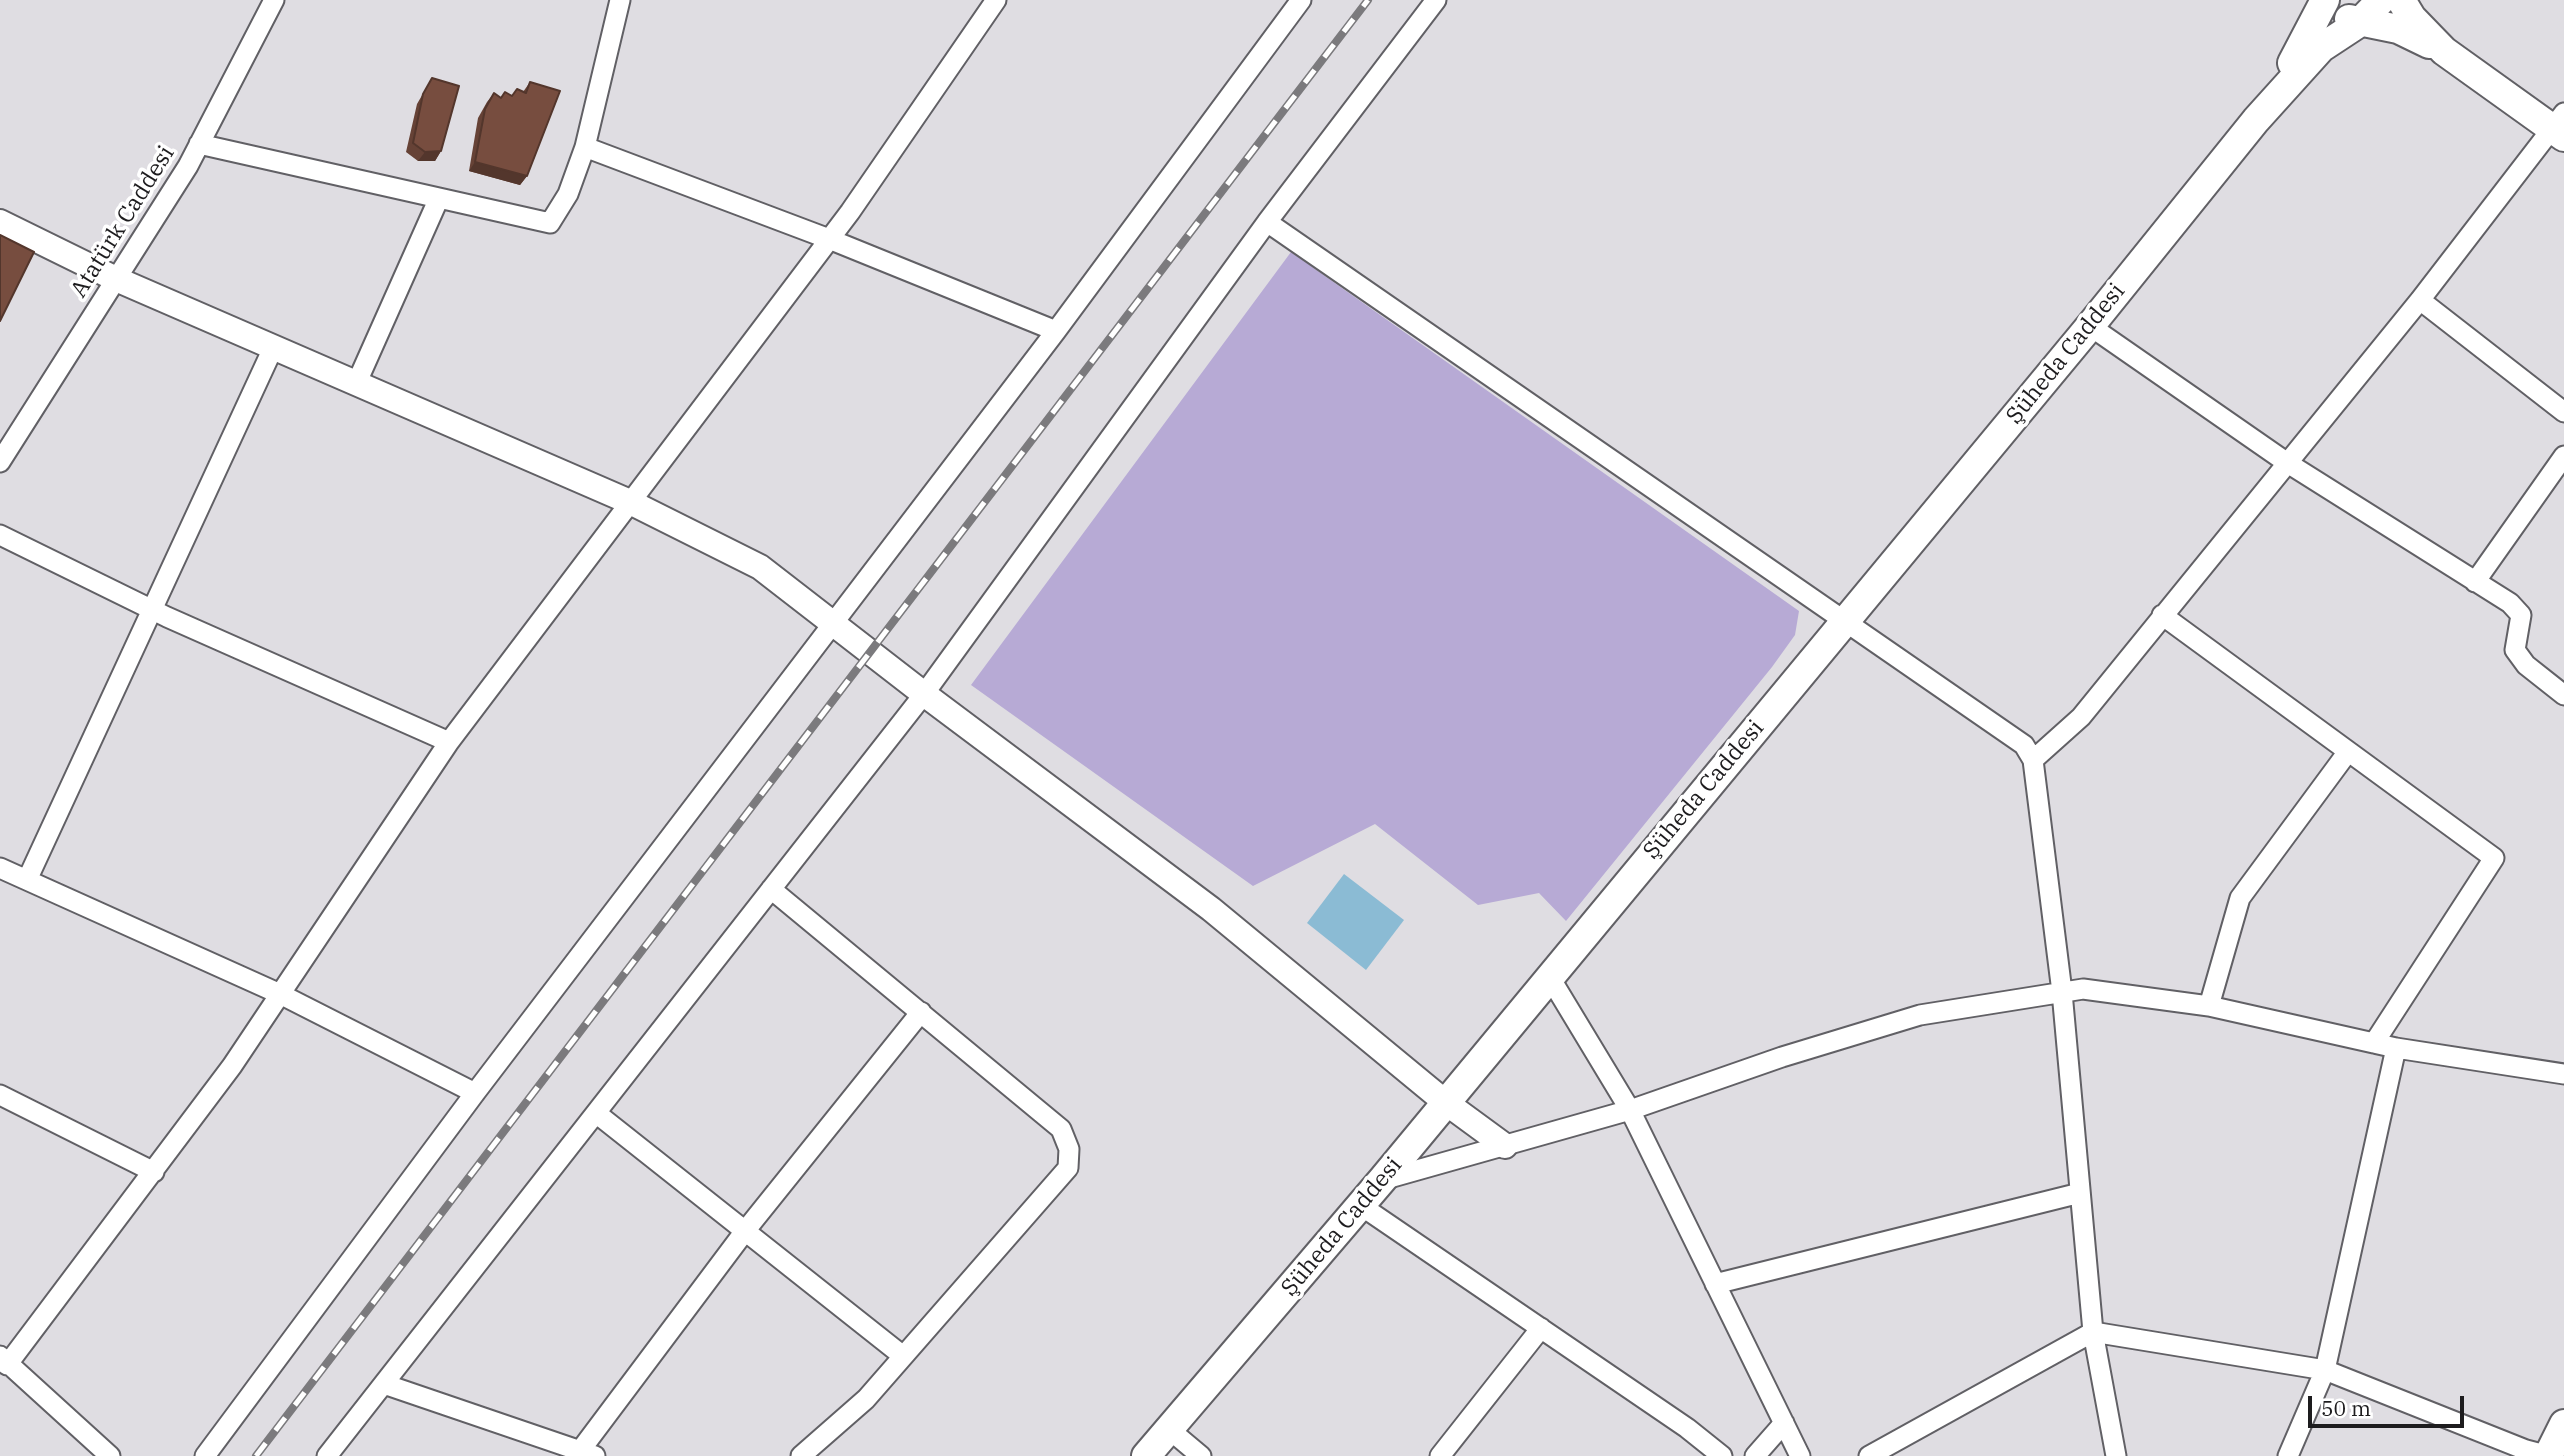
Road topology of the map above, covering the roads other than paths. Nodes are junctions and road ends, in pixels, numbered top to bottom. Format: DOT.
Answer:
graph roads {
  1 [pos="274,0"];
  2 [pos="620,0"];
  3 [pos="996,0"];
  4 [pos="1301,0"];
  5 [pos="1436,0"];
  6 [pos="2326,0"];
  7 [pos="2381,0"];
  8 [pos="2401,0"];
  9 [pos="2359,23"];
  10 [pos="2444,51"];
  11 [pos="2256,120"];
  12 [pos="2560,126"];
  13 [pos="199,144"];
  14 [pos="585,147"];
  15 [pos="439,198"];
  16 [pos="0,222"];
  17 [pos="1267,222"];
  18 [pos="829,239"];
  19 [pos="116,279"];
  20 [pos="2420,300"];
  21 [pos="2090,326"];
  22 [pos="1056,331"];
  23 [pos="274,346"];
  24 [pos="356,382"];
  25 [pos="2564,412"];
  26 [pos="2564,456"];
  27 [pos="0,462"];
  28 [pos="2286,462"];
  29 [pos="630,502"];
  30 [pos="0,535"];
  31 [pos="2475,582"];
  32 [pos="150,609"];
  33 [pos="2162,615"];
  34 [pos="1844,622"];
  35 [pos="835,624"];
  36 [pos="924,694"];
  37 [pos="2564,695"];
  38 [pos="449,743"];
  39 [pos="2347,753"];
  40 [pos="2033,760"];
  41 [pos="0,868"];
  42 [pos="27,880"];
  43 [pos="771,889"];
  44 [pos="1549,976"];
  45 [pos="2062,992"];
  46 [pos="280,995"];
  47 [pos="2210,1006"];
  48 [pos="921,1012"];
  49 [pos="2374,1043"];
  50 [pos="2396,1048"];
  51 [pos="2564,1074"];
  52 [pos="475,1093"];
  53 [pos="0,1095"];
  54 [pos="1445,1101"];
  55 [pos="1630,1110"];
  56 [pos="596,1113"];
  57 [pos="1505,1146"];
  58 [pos="154,1172"];
  59 [pos="1382,1180"];
  60 [pos="2080,1193"];
  61 [pos="1360,1205"];
  62 [pos="745,1231"];
  63 [pos="1715,1284"];
  64 [pos="1541,1328"];
  65 [pos="2093,1332"];
  66 [pos="903,1356"];
  67 [pos="3,1360"];
  68 [pos="2325,1370"];
  69 [pos="384,1384"];
  70 [pos="1784,1423"];
  71 [pos="2564,1424"];
  72 [pos="1170,1430"];
  73 [pos="588,1453"];
  74 [pos="110,1456"];
  75 [pos="205,1456"];
  76 [pos="327,1456"];
  77 [pos="801,1456"];
  78 [pos="1146,1456"];
  79 [pos="1201,1456"];
  80 [pos="1440,1456"];
  81 [pos="1723,1456"];
  82 [pos="1755,1456"];
  83 [pos="1800,1456"];
  84 [pos="1869,1456"];
  85 [pos="2116,1456"];
  86 [pos="2288,1456"];
  87 [pos="2548,1456"];
  1 -- 13 [label="street, Atatürk Caddesi"];
  2 -- 14 [label="street"];
  3 -- 18 [label="street"];
  4 -- 22 [label="street"];
  5 -- 17 [label="street"];
  6 -- 9 [label="main road"];
  6 -- 11 [label="main road"];
  7 -- 9 [label="main road"];
  8 -- 10 [label="main road"];
  9 -- 10 [label="main road"];
  9 -- 11 [label="main road"];
  10 -- 12 [label="main road"];
  11 -- 21 [label="main road, Şüheda Caddesi"];
  12 -- 20 [label="street"];
  13 -- 15 [label="street"];
  13 -- 19 [label="street, Atatürk Caddesi"];
  14 -- 15 [label="street"];
  14 -- 18 [label="street"];
  15 -- 24 [label="street"];
  16 -- 19 [label="street"];
  17 -- 34 [label="street"];
  17 -- 36 [label="street"];
  18 -- 22 [label="street"];
  18 -- 29 [label="street"];
  19 -- 23 [label="street"];
  19 -- 27 [label="street, Atatürk Caddesi"];
  20 -- 25 [label="street"];
  20 -- 28 [label="street"];
  21 -- 28 [label="street"];
  21 -- 34 [label="main road, Şüheda Caddesi"];
  22 -- 35 [label="street"];
  23 -- 24 [label="street"];
  23 -- 32 [label="street"];
  24 -- 29 [label="street"];
  26 -- 31 [label="street"];
  28 -- 31 [label="street"];
  28 -- 33 [label="street"];
  29 -- 35 [label="street"];
  29 -- 38 [label="street"];
  30 -- 32 [label="street"];
  31 -- 37 [label="street"];
  32 -- 38 [label="street"];
  32 -- 42 [label="street"];
  33 -- 39 [label="street"];
  33 -- 40 [label="street"];
  34 -- 40 [label="street"];
  34 -- 44 [label="main road, Şüheda Caddesi"];
  35 -- 36 [label="street"];
  35 -- 52 [label="street"];
  36 -- 43 [label="street"];
  36 -- 54 [label="street"];
  38 -- 46 [label="street"];
  39 -- 47 [label="street"];
  39 -- 49 [label="street"];
  40 -- 45 [label="street"];
  41 -- 42 [label="street"];
  42 -- 46 [label="street"];
  43 -- 48 [label="street"];
  43 -- 56 [label="street"];
  44 -- 54 [label="main road, Şüheda Caddesi"];
  44 -- 55 [label="street"];
  45 -- 47 [label="street"];
  45 -- 55 [label="street"];
  45 -- 60 [label="street"];
  46 -- 52 [label="street"];
  46 -- 58 [label="street"];
  47 -- 49 [label="street"];
  48 -- 62 [label="street"];
  48 -- 66 [label="street"];
  49 -- 50 [label="street"];
  50 -- 51 [label="street"];
  50 -- 68 [label="street"];
  52 -- 75 [label="street"];
  53 -- 58 [label="street"];
  54 -- 57 [label="street"];
  54 -- 59 [label="main road, Şüheda Caddesi"];
  55 -- 57 [label="street"];
  55 -- 63 [label="street"];
  56 -- 62 [label="street"];
  56 -- 69 [label="street"];
  57 -- 59 [label="street"];
  58 -- 67 [label="street"];
  59 -- 61 [label="main road, Şüheda Caddesi"];
  60 -- 63 [label="street"];
  60 -- 65 [label="street"];
  61 -- 64 [label="street"];
  61 -- 72 [label="main road, Şüheda Caddesi"];
  62 -- 66 [label="street"];
  62 -- 73 [label="street"];
  63 -- 70 [label="street"];
  64 -- 80 [label="street"];
  64 -- 81 [label="street"];
  65 -- 68 [label="street"];
  65 -- 84 [label="street"];
  65 -- 85 [label="street"];
  66 -- 77 [label="street"];
  67 -- 74 [label="street"];
  68 -- 86 [label="street"];
  68 -- 87 [label="street"];
  69 -- 73 [label="street"];
  69 -- 76 [label="street"];
  70 -- 82 [label="street"];
  70 -- 83 [label="street"];
  71 -- 87 [label="main road"];
  72 -- 78 [label="main road, Şüheda Caddesi"];
  72 -- 79 [label="street"];
}
